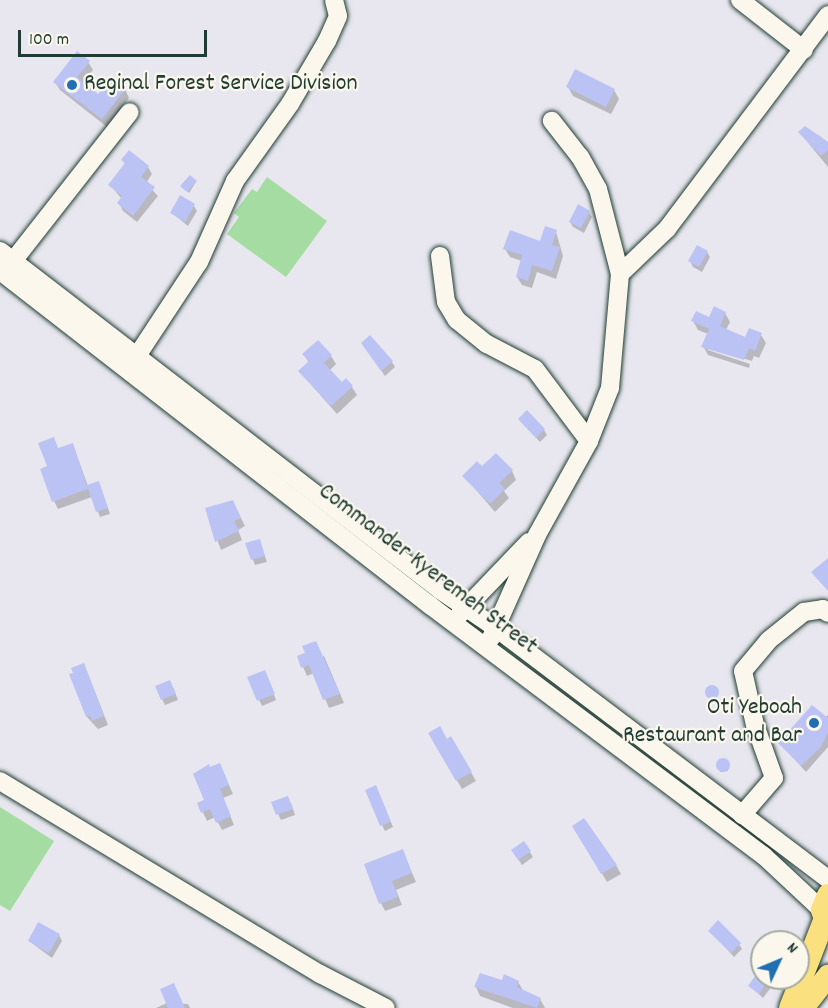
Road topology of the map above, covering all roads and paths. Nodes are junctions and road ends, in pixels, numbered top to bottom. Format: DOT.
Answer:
graph roads {
  1 [pos="334,0"];
  2 [pos="740,0"];
  3 [pos="828,15"];
  4 [pos="804,50"];
  5 [pos="130,112"];
  6 [pos="552,121"];
  7 [pos="440,256"];
  8 [pos="4,261"];
  9 [pos="620,274"];
  10 [pos="133,362"];
  11 [pos="589,441"];
  12 [pos="537,535"];
  13 [pos="465,607"];
  14 [pos="828,613"];
  15 [pos="454,622"];
  16 [pos="496,628"];
  17 [pos="485,646"];
  18 [pos="0,781"];
  19 [pos="742,815"];
  20 [pos="828,879"];
  21 [pos="825,914"];
  22 [pos="828,976"];
  23 [pos="386,1008"];
  24 [pos="790,1008"];
  25 [pos="803,1008"];
  1 -- 10 [label="street"];
  2 -- 4 [label="street"];
  3 -- 4 [label="street"];
  4 -- 9 [label="street"];
  5 -- 8 [label="street"];
  6 -- 9 [label="street"];
  7 -- 11 [label="street"];
  8 -- 10 [label="street, Commander Kyeremeh Street"];
  9 -- 11 [label="street"];
  10 -- 13 [label="street, Commander Kyeremeh Street"];
  10 -- 15 [label="street, Commander Kyeremeh Street"];
  11 -- 12 [label="street"];
  12 -- 13 [label="street"];
  12 -- 16 [label="street"];
  13 -- 15 [label="street"];
  13 -- 16 [label="street, Commander Kyeremeh Street"];
  14 -- 19 [label="street"];
  15 -- 17 [label="street, Commander Kyeremeh Street"];
  16 -- 17 [label="street"];
  16 -- 19 [label="street, Commander Kyeremeh Street"];
  17 -- 21 [label="street, Commander Kyeremeh Street"];
  18 -- 23 [label="street"];
  19 -- 20 [label="street, Commander Kyeremeh Street"];
  21 -- 24 [label="main road"];
  22 -- 25 [label="main road"];
}
